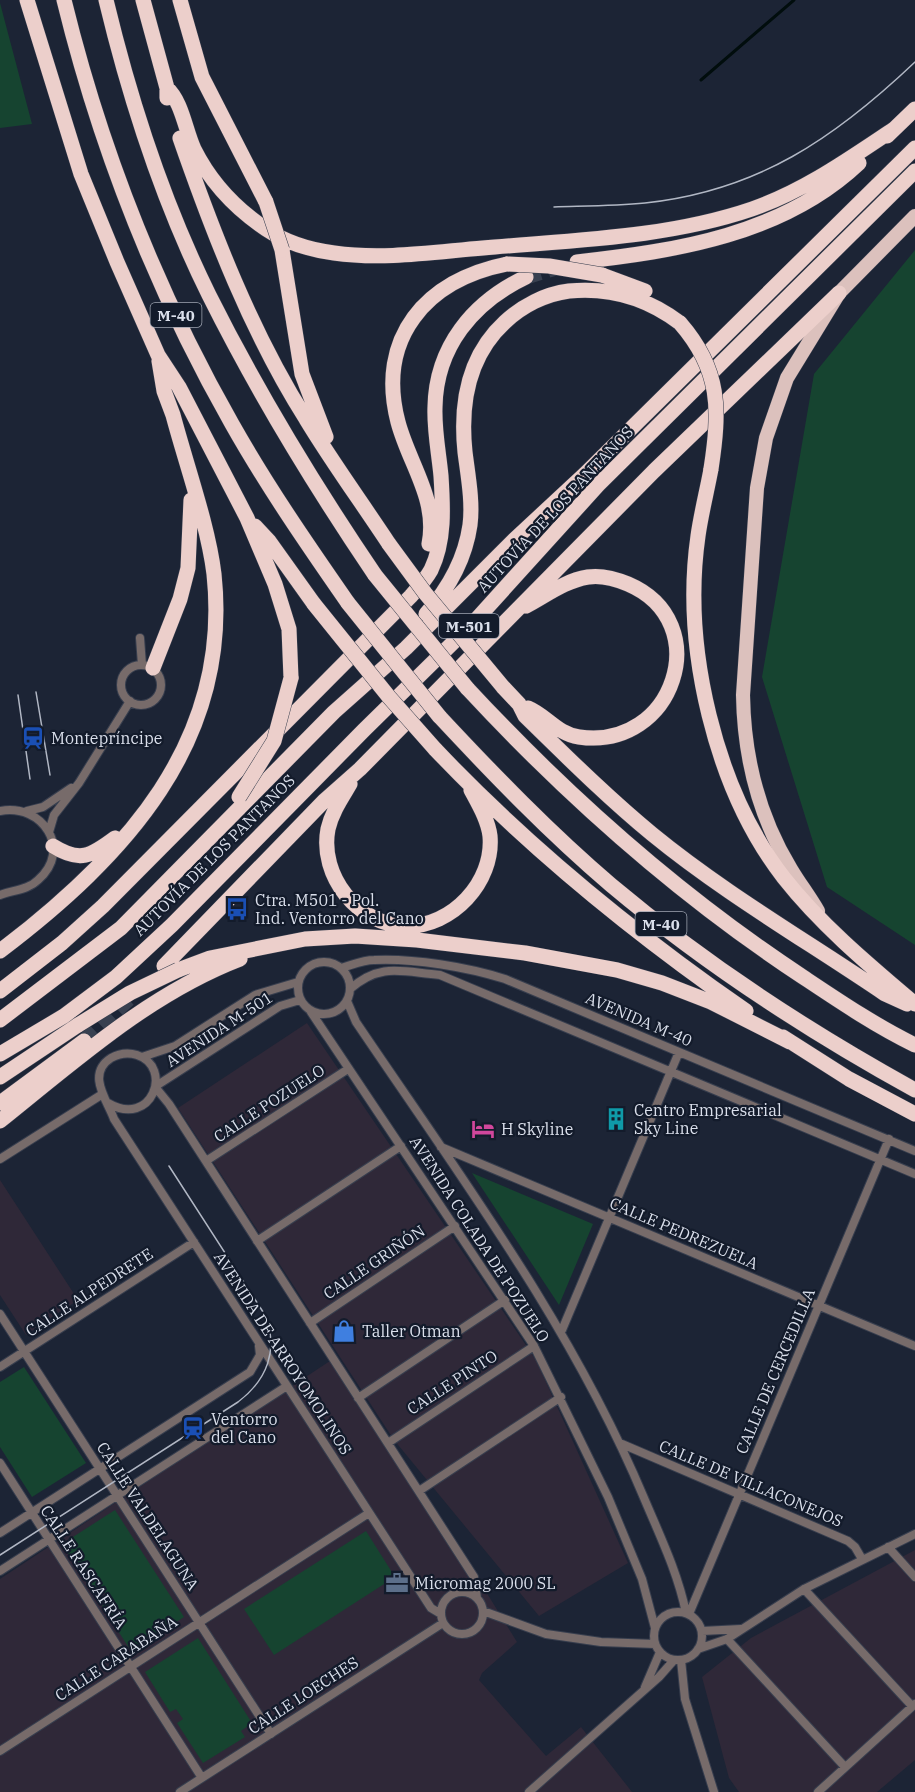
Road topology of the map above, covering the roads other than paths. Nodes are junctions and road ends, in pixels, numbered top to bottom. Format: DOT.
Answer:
graph roads {
  1 [pos="27,0"];
  2 [pos="64,0"];
  3 [pos="106,0"];
  4 [pos="143,0"];
  5 [pos="180,0"];
  6 [pos="167,88"];
  7 [pos="915,109"];
  8 [pos="894,129"];
  9 [pos="915,148"];
  10 [pos="915,171"];
  11 [pos="915,216"];
  12 [pos="577,262"];
  13 [pos="526,277"];
  14 [pos="839,293"];
  15 [pos="661,308"];
  16 [pos="158,355"];
  17 [pos="342,473"];
  18 [pos="190,482"];
  19 [pos="247,518"];
  20 [pos="513,613"];
  21 [pos="382,625"];
  22 [pos="140,638"];
  23 [pos="147,666"];
  24 [pos="130,701"];
  25 [pos="519,704"];
  26 [pos="334,712"];
  27 [pos="360,769"];
  28 [pos="467,782"];
  29 [pos="79,783"];
  30 [pos="0,811"];
  31 [pos="27,811"];
  32 [pos="143,816"];
  33 [pos="51,839"];
  34 [pos="193,857"];
  35 [pos="0,888"];
  36 [pos="11,890"];
  37 [pos="0,896"];
  38 [pos="822,918"];
  39 [pos="273,946"];
  40 [pos="0,951"];
  41 [pos="171,968"];
  42 [pos="341,968"];
  43 [pos="22,975"];
  44 [pos="298,982"];
  45 [pos="0,983"];
  46 [pos="351,989"];
  47 [pos="0,992"];
  48 [pos="300,1000"];
  49 [pos="347,1001"];
  50 [pos="915,1006"];
  51 [pos="311,1012"];
  52 [pos="0,1020"];
  53 [pos="84,1041"];
  54 [pos="790,1042"];
  55 [pos="915,1045"];
  56 [pos="679,1052"];
  57 [pos="0,1054"];
  58 [pos="142,1056"];
  59 [pos="348,1069"];
  60 [pos="671,1072"];
  61 [pos="0,1077"];
  62 [pos="156,1087"];
  63 [pos="915,1090"];
  64 [pos="101,1095"];
  65 [pos="3,1101"];
  66 [pos="108,1103"];
  67 [pos="915,1114"];
  68 [pos="0,1121"];
  69 [pos="889,1139"];
  70 [pos="401,1146"];
  71 [pos="441,1147"];
  72 [pos="915,1151"];
  73 [pos="881,1159"];
  74 [pos="0,1160"];
  75 [pos="206,1161"];
  76 [pos="915,1174"];
  77 [pos="609,1218"];
  78 [pos="455,1226"];
  79 [pos="257,1241"];
  80 [pos="194,1242"];
  81 [pos="505,1300"];
  82 [pos="819,1306"];
  83 [pos="0,1314"];
  84 [pos="310,1323"];
  85 [pos="562,1330"];
  86 [pos="258,1342"];
  87 [pos="534,1346"];
  88 [pos="915,1346"];
  89 [pos="24,1351"];
  90 [pos="0,1367"];
  91 [pos="287,1386"];
  92 [pos="561,1397"];
  93 [pos="358,1398"];
  94 [pos="387,1443"];
  95 [pos="622,1444"];
  96 [pos="0,1463"];
  97 [pos="100,1469"];
  98 [pos="418,1491"];
  99 [pos="740,1494"];
  100 [pos="117,1495"];
  101 [pos="32,1513"];
  102 [pos="369,1513"];
  103 [pos="0,1533"];
  104 [pos="915,1534"];
  105 [pos="48,1539"];
  106 [pos="888,1547"];
  107 [pos="862,1559"];
  108 [pos="0,1571"];
  109 [pos="915,1577"];
  110 [pos="804,1589"];
  111 [pos="477,1598"];
  112 [pos="483,1611"];
  113 [pos="688,1613"];
  114 [pos="442,1619"];
  115 [pos="199,1623"];
  116 [pos="655,1628"];
  117 [pos="741,1629"];
  118 [pos="702,1631"];
  119 [pos="727,1639"];
  120 [pos="657,1648"];
  121 [pos="698,1649"];
  122 [pos="677,1660"];
  123 [pos="130,1667"];
  124 [pos="642,1692"];
  125 [pos="913,1705"];
  126 [pos="271,1734"];
  127 [pos="0,1751"];
  128 [pos="845,1767"];
  129 [pos="202,1778"];
  130 [pos="180,1792"];
  131 [pos="529,1792"];
  132 [pos="714,1792"];
  133 [pos="818,1792"];
  1 -- 16 [label="highway"];
  2 -- 63 [label="highway, M-40, bridge"];
  3 -- 55 [label="highway, M-40, bridge"];
  4 -- 6 [label="highway"];
  5 -- 17 [label="highway, bridge"];
  6 -- 8 [label="highway"];
  6 -- 17 [label="highway"];
  7 -- 8 [label="highway"];
  8 -- 12 [label="highway"];
  9 -- 26 [label="highway, AUTOVÍA DE LOS PANTANOS / M-501"];
  10 -- 57 [label="highway, AUTOVÍA DE LOS PANTANOS / M-501"];
  11 -- 14 [label="highway"];
  13 -- 21 [label="highway"];
  14 -- 20 [label="highway"];
  14 -- 38 [label="highway"];
  15 -- 21 [label="highway, bridge"];
  15 -- 26 [label="highway"];
  15 -- 38 [label="highway, bridge"];
  16 -- 18 [label="highway"];
  16 -- 19 [label="highway"];
  17 -- 25 [label="highway, bridge"];
  18 -- 23 [label="highway"];
  18 -- 32 [label="highway"];
  19 -- 28 [label="highway, bridge"];
  19 -- 34 [label="highway, bridge"];
  20 -- 25 [label="highway"];
  20 -- 27 [label="highway"];
  21 -- 43 [label="highway"];
  22 -- 23 [label="street"];
  23 -- 24 [label="street"];
  23 -- 24 [label="street"];
  24 -- 29 [label="street"];
  25 -- 50 [label="highway"];
  26 -- 34 [label="highway, AUTOVÍA DE LOS PANTANOS / M-501"];
  27 -- 28 [label="highway"];
  27 -- 41 [label="highway"];
  28 -- 54 [label="highway"];
  29 -- 31 [label="street"];
  29 -- 33 [label="street"];
  30 -- 31 [label="street"];
  31 -- 33 [label="street"];
  32 -- 33 [label="highway"];
  32 -- 40 [label="highway"];
  33 -- 36 [label="street"];
  34 -- 52 [label="highway, AUTOVÍA DE LOS PANTANOS / M-501"];
  35 -- 36 [label="street"];
  36 -- 37 [label="street"];
  38 -- 50 [label="highway"];
  39 -- 41 [label="highway"];
  39 -- 54 [label="highway"];
  39 -- 68 [label="highway"];
  41 -- 61 [label="highway, bridge"];
  42 -- 44 [label="street"];
  42 -- 46 [label="street"];
  42 -- 56 [label="street, AVENIDA M-40"];
  43 -- 45 [label="highway"];
  43 -- 47 [label="highway"];
  44 -- 48 [label="street"];
  44 -- 58 [label="street, AVENIDA M-501"];
  46 -- 49 [label="street"];
  46 -- 60 [label="street"];
  48 -- 51 [label="street"];
  48 -- 62 [label="street, AVENIDA M-501"];
  49 -- 51 [label="street"];
  49 -- 71 [label="street, AVENIDA COLADA DE POZUELO"];
  51 -- 59 [label="street, AVENIDA COLADA DE POZUELO"];
  53 -- 65 [label="highway"];
  54 -- 67 [label="highway"];
  56 -- 60 [label="street"];
  56 -- 69 [label="street, AVENIDA M-40"];
  58 -- 62 [label="street"];
  58 -- 64 [label="street"];
  59 -- 70 [label="street, AVENIDA COLADA DE POZUELO"];
  59 -- 75 [label="street, CALLE POZUELO"];
  60 -- 73 [label="street"];
  60 -- 77 [label="street"];
  62 -- 66 [label="street"];
  62 -- 75 [label="street"];
  64 -- 66 [label="street"];
  64 -- 74 [label="street"];
  66 -- 80 [label="street, AVENIDA DE ARROYOMOLINOS"];
  69 -- 72 [label="street, AVENIDA M-40"];
  69 -- 73 [label="street, CALLE DE CERCEDILLA"];
  70 -- 78 [label="street, AVENIDA COLADA DE POZUELO"];
  70 -- 79 [label="street"];
  71 -- 77 [label="street, CALLE PEDREZUELA"];
  71 -- 85 [label="street, AVENIDA COLADA DE POZUELO"];
  73 -- 76 [label="street"];
  73 -- 82 [label="street, CALLE DE CERCEDILLA"];
  75 -- 79 [label="street"];
  77 -- 82 [label="street, CALLE PEDREZUELA"];
  77 -- 85 [label="street"];
  78 -- 81 [label="street, AVENIDA COLADA DE POZUELO"];
  78 -- 84 [label="street, CALLE GRIÑÓN"];
  79 -- 84 [label="street"];
  80 -- 86 [label="street, AVENIDA DE ARROYOMOLINOS"];
  80 -- 89 [label="street, CALLE ALPEDRETE"];
  81 -- 87 [label="street, AVENIDA COLADA DE POZUELO"];
  81 -- 93 [label="street"];
  82 -- 88 [label="street, CALLE PEDREZUELA"];
  82 -- 99 [label="street, CALLE DE CERCEDILLA"];
  83 -- 89 [label="street, CALLE VALDELAGUNA"];
  84 -- 93 [label="street"];
  85 -- 95 [label="street, AVENIDA COLADA DE POZUELO"];
  86 -- 91 [label="street, AVENIDA DE ARROYOMOLINOS"];
  86 -- 97 [label="street"];
  87 -- 92 [label="street, AVENIDA COLADA DE POZUELO"];
  87 -- 94 [label="street, CALLE PINTO"];
  89 -- 90 [label="street, CALLE ALPEDRETE"];
  89 -- 97 [label="street, CALLE VALDELAGUNA"];
  91 -- 100 [label="street"];
  91 -- 102 [label="street, AVENIDA DE ARROYOMOLINOS"];
  92 -- 98 [label="street"];
  92 -- 116 [label="street, AVENIDA COLADA DE POZUELO"];
  93 -- 94 [label="street"];
  94 -- 98 [label="street"];
  95 -- 99 [label="street, CALLE DE VILLACONEJOS"];
  95 -- 113 [label="street, AVENIDA COLADA DE POZUELO"];
  96 -- 101 [label="street, CALLE RASCAFRÍA"];
  97 -- 100 [label="street, CALLE VALDELAGUNA"];
  97 -- 101 [label="street"];
  98 -- 111 [label="street"];
  99 -- 107 [label="street, CALLE DE VILLACONEJOS"];
  99 -- 113 [label="street, CALLE DE CERCEDILLA"];
  100 -- 105 [label="street"];
  100 -- 115 [label="street, CALLE VALDELAGUNA"];
  101 -- 103 [label="street"];
  101 -- 105 [label="street, CALLE RASCAFRÍA"];
  102 -- 114 [label="street, AVENIDA DE ARROYOMOLINOS"];
  102 -- 115 [label="street, CALLE CARABAÑA"];
  104 -- 106 [label="street"];
  105 -- 108 [label="street"];
  105 -- 123 [label="street, CALLE RASCAFRÍA"];
  106 -- 107 [label="street"];
  106 -- 109 [label="street"];
  107 -- 110 [label="street"];
  110 -- 117 [label="street"];
  110 -- 125 [label="street"];
  111 -- 112 [label="street"];
  111 -- 114 [label="street"];
  112 -- 114 [label="street"];
  112 -- 120 [label="street"];
  113 -- 116 [label="street"];
  113 -- 118 [label="street"];
  114 -- 126 [label="street, CALLE LOECHES"];
  115 -- 123 [label="street, CALLE CARABAÑA"];
  115 -- 126 [label="street, CALLE VALDELAGUNA"];
  116 -- 120 [label="street"];
  117 -- 118 [label="street"];
  117 -- 119 [label="street"];
  118 -- 121 [label="street"];
  119 -- 121 [label="street"];
  119 -- 128 [label="street"];
  120 -- 122 [label="street"];
  120 -- 124 [label="street"];
  121 -- 122 [label="street"];
  122 -- 124 [label="street"];
  122 -- 132 [label="street"];
  123 -- 127 [label="street, CALLE CARABAÑA"];
  123 -- 129 [label="street, CALLE RASCAFRÍA"];
  124 -- 131 [label="street"];
  125 -- 128 [label="street"];
  126 -- 129 [label="street, CALLE LOECHES"];
  128 -- 133 [label="street"];
  129 -- 130 [label="street, CALLE LOECHES"];
}
